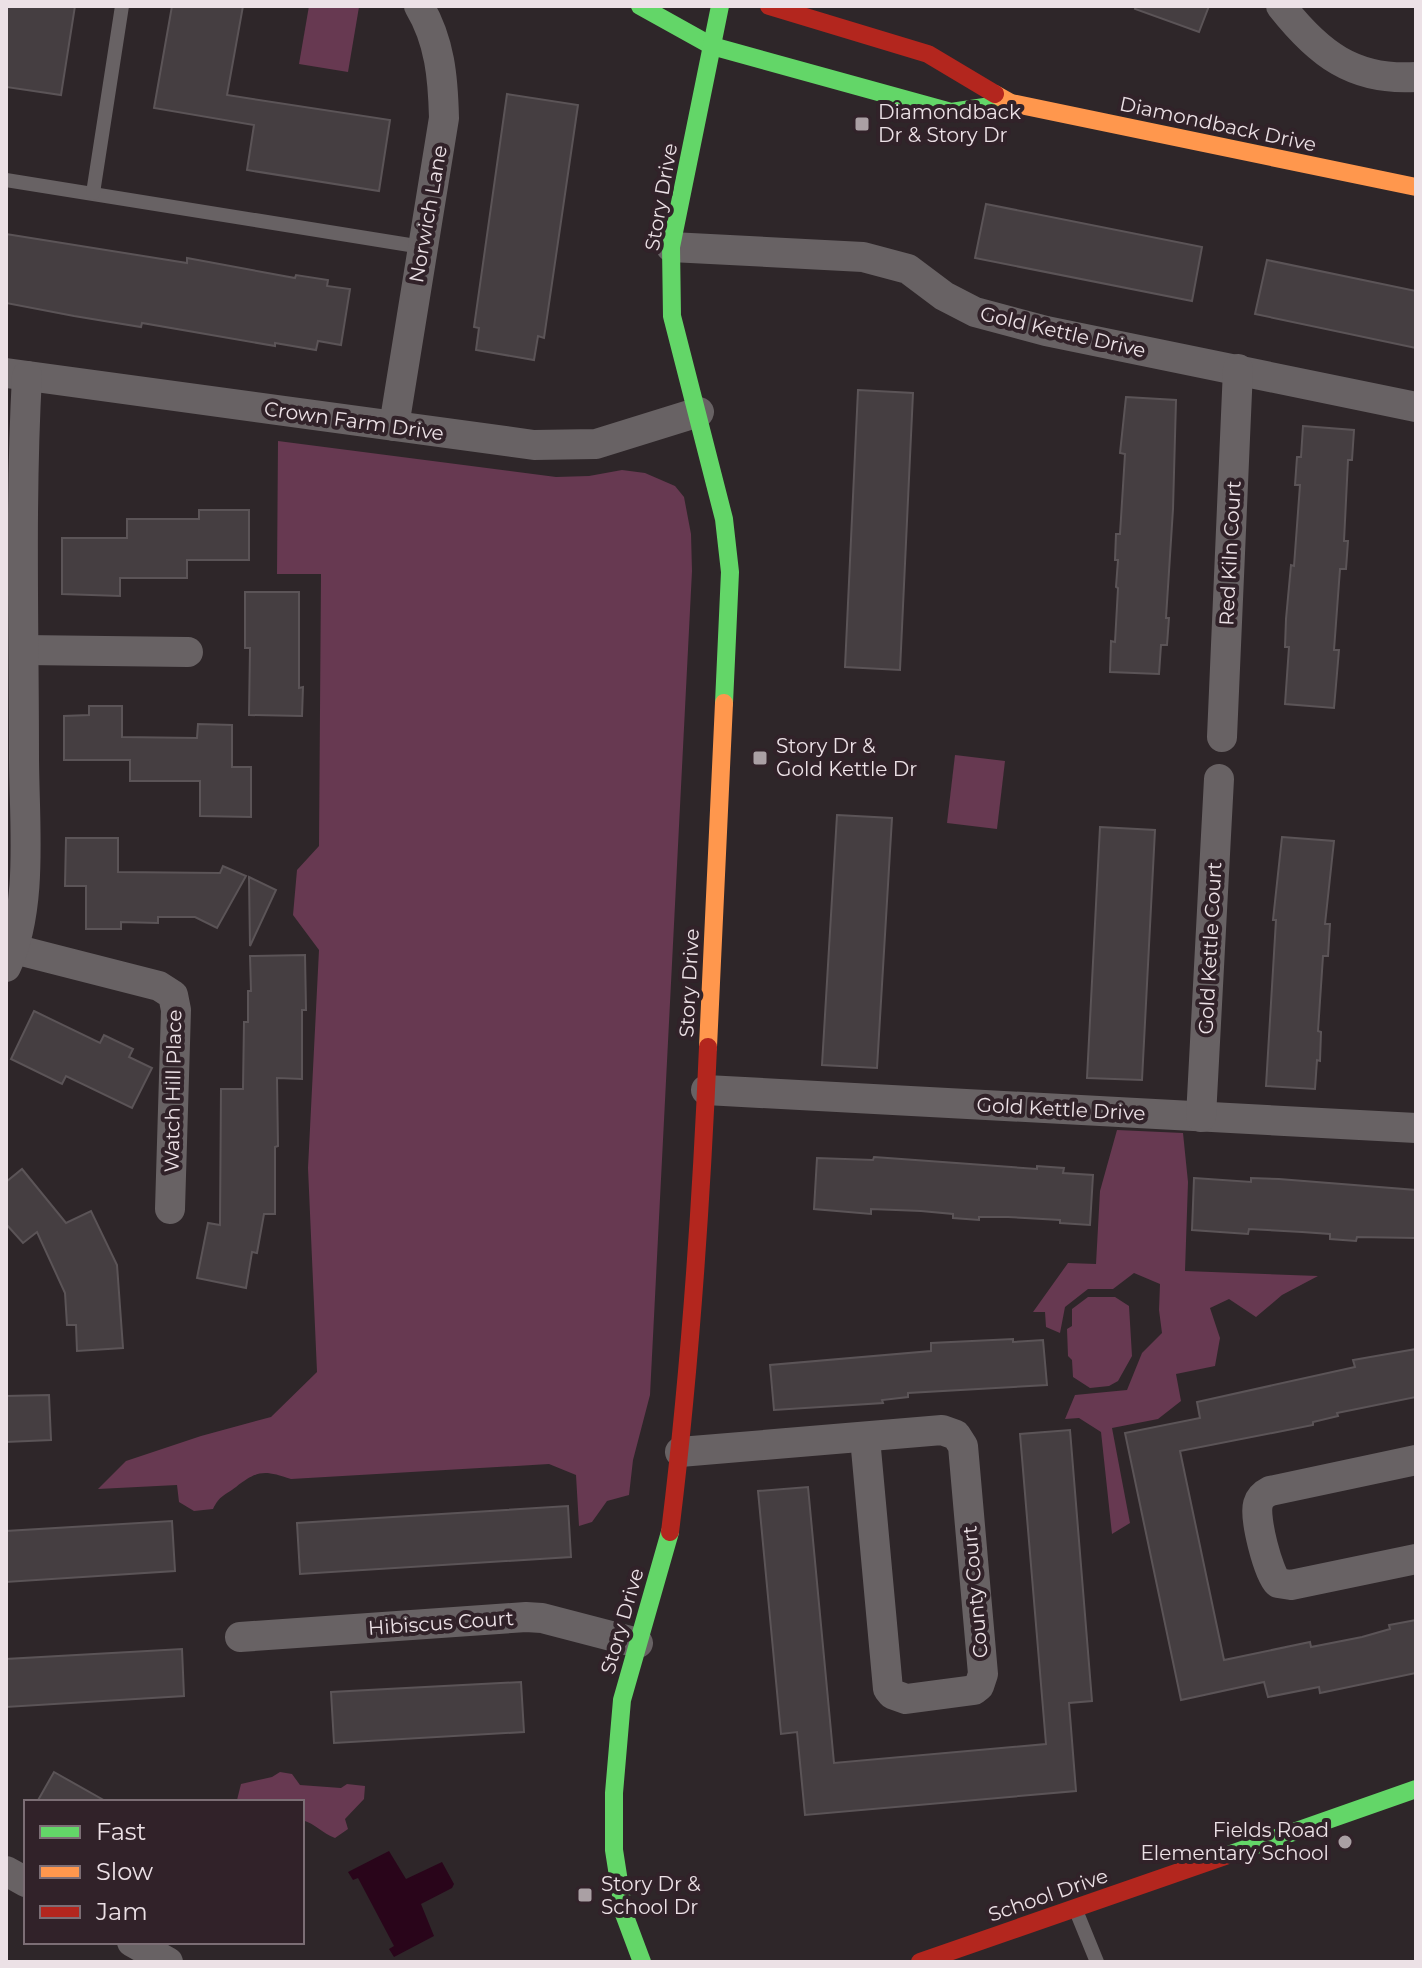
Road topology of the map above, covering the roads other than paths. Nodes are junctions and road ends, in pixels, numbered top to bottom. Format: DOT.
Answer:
graph roads {
  1 [pos="122,6"];
  2 [pos="419,6"];
  3 [pos="640,6"];
  4 [pos="720,6"];
  5 [pos="769,6"];
  6 [pos="1281,6"];
  7 [pos="712,46"];
  8 [pos="1416,77"];
  9 [pos="1011,103"];
  10 [pos="6,180"];
  11 [pos="1416,187"];
  12 [pos="93,193"];
  13 [pos="422,247"];
  14 [pos="671,247"];
  15 [pos="1238,369"];
  16 [pos="16,375"];
  17 [pos="1416,407"];
  18 [pos="699,412"];
  19 [pos="394,426"];
  20 [pos="24,650"];
  21 [pos="188,652"];
  22 [pos="1222,737"];
  23 [pos="1219,779"];
  24 [pos="10,958"];
  25 [pos="706,1090"];
  26 [pos="1201,1117"];
  27 [pos="1416,1128"];
  28 [pos="170,1209"];
  29 [pos="865,1438"];
  30 [pos="680,1452"];
  31 [pos="1416,1460"];
  32 [pos="1416,1559"];
  33 [pos="240,1637"];
  34 [pos="638,1643"];
  35 [pos="1416,1789"];
  36 [pos="6,1871"];
  37 [pos="24,1881"];
  38 [pos="1075,1909"];
  39 [pos="136,1944"];
  40 [pos="168,1962"];
  41 [pos="642,1962"];
  42 [pos="920,1962"];
  43 [pos="1097,1962"];
  1 -- 12 [label="lane"];
  2 -- 13 [label="street, Norwich Lane"];
  3 -- 7 [label="street, Diamondback Drive"];
  4 -- 7 [label="street, Story Drive"];
  5 -- 9 [label="street, Diamondback Drive"];
  6 -- 8 [label="street"];
  7 -- 9 [label="street, Diamondback Drive"];
  7 -- 14 [label="street, Story Drive"];
  9 -- 11 [label="street, Diamondback Drive"];
  10 -- 12 [label="lane"];
  12 -- 13 [label="lane"];
  13 -- 19 [label="street, Norwich Lane"];
  14 -- 15 [label="street, Gold Kettle Drive"];
  14 -- 18 [label="street, Story Drive"];
  15 -- 17 [label="street, Gold Kettle Drive"];
  15 -- 22 [label="street, Red Kiln Court"];
  16 -- 19 [label="street, Crown Farm Drive"];
  16 -- 20 [label="street"];
  18 -- 19 [label="street, Crown Farm Drive"];
  18 -- 25 [label="street, Story Drive"];
  20 -- 21 [label="street"];
  20 -- 24 [label="street"];
  23 -- 26 [label="street, Gold Kettle Court"];
  24 -- 28 [label="street, Watch Hill Place"];
  25 -- 26 [label="street, Gold Kettle Drive"];
  25 -- 30 [label="street, Story Drive"];
  26 -- 27 [label="street, Gold Kettle Drive"];
  29 -- 29 [label="street, County Court"];
  29 -- 30 [label="street, County Court"];
  30 -- 34 [label="street, Story Drive"];
  31 -- 32 [label="street"];
  33 -- 34 [label="street, Hibiscus Court"];
  34 -- 41 [label="street, Story Drive"];
  35 -- 38 [label="street, School Drive"];
  36 -- 37 [label="street"];
  38 -- 42 [label="street, School Drive"];
  38 -- 43 [label="lane"];
  39 -- 40 [label="street"];
}
